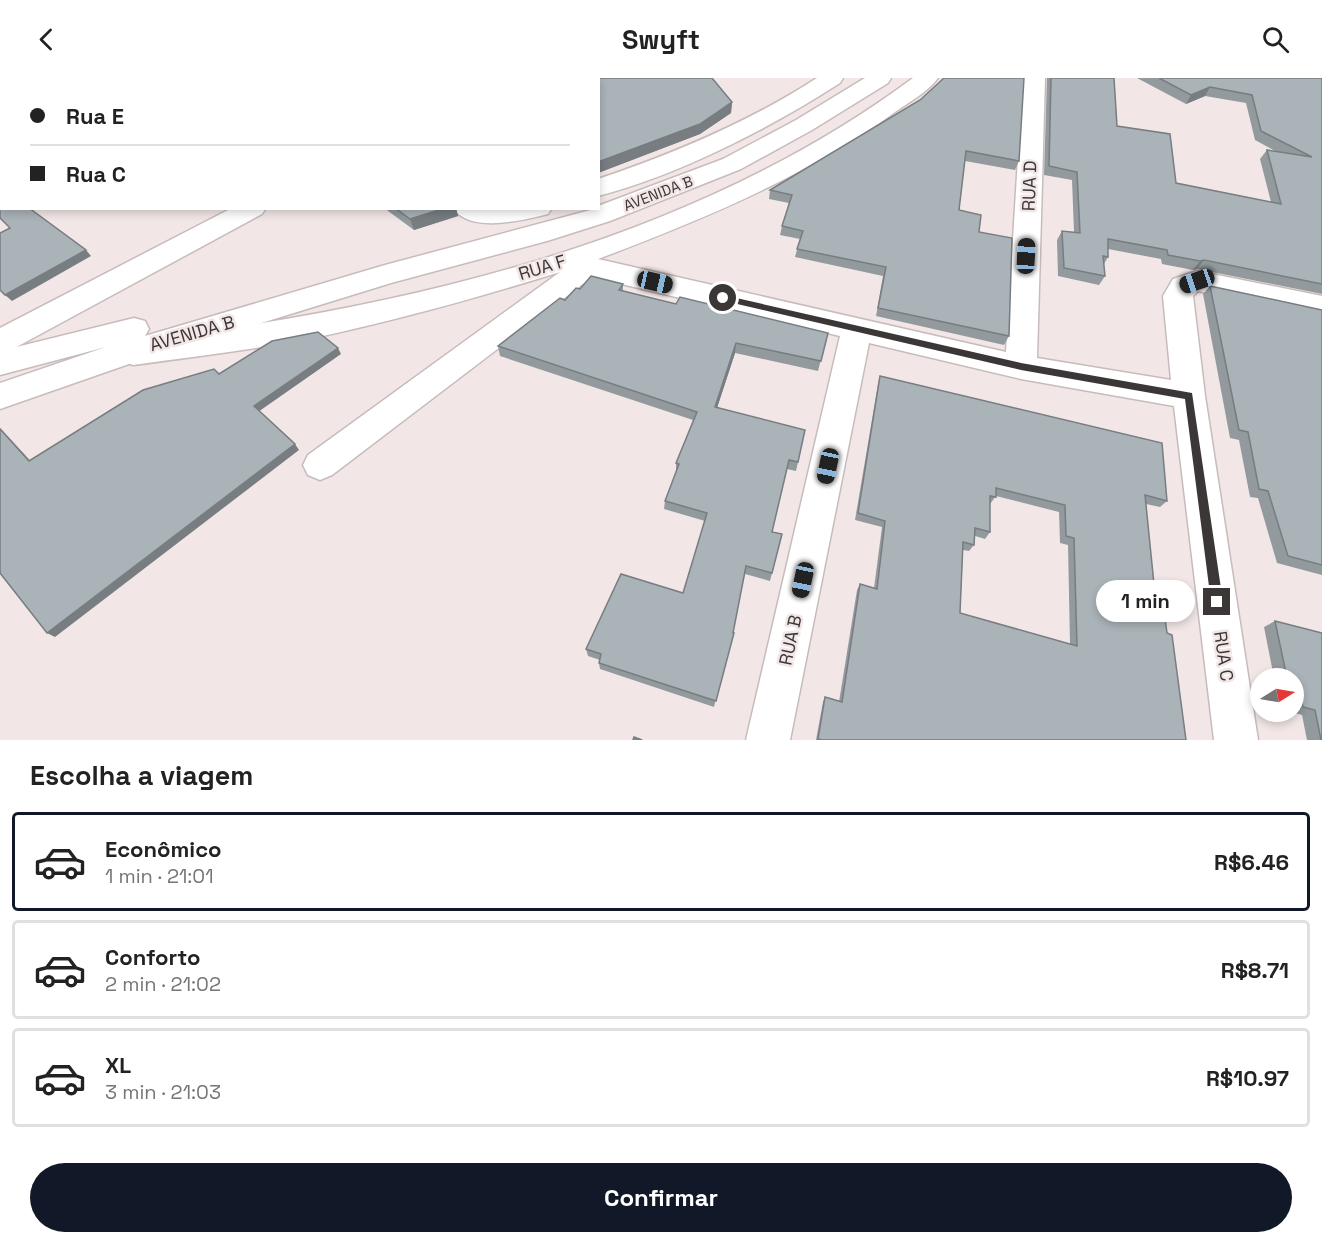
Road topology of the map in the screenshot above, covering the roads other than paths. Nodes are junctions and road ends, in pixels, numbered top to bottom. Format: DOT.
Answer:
graph roads {
  1 [pos="413,78"];
  2 [pos="422,78"];
  3 [pos="832,78"];
  4 [pos="880,78"];
  5 [pos="927,78"];
  6 [pos="1034,78"];
  7 [pos="805,87"];
  8 [pos="600,187"];
  9 [pos="249,210"];
  10 [pos="530,210"];
  11 [pos="474,212"];
  12 [pos="576,263"];
  13 [pos="385,275"];
  14 [pos="1322,307"];
  15 [pos="858,330"];
  16 [pos="0,342"];
  17 [pos="119,355"];
  18 [pos="0,363"];
  19 [pos="1021,367"];
  20 [pos="0,396"];
  21 [pos="1189,396"];
  22 [pos="320,465"];
  23 [pos="768,740"];
  24 [pos="1236,740"];
  1 -- 2 [label="street"];
  3 -- 7 [label="street"];
  4 -- 13 [label="street, AVENIDA B"];
  5 -- 12 [label="street, RUA F"];
  6 -- 19 [label="street, RUA D"];
  7 -- 8 [label="street"];
  9 -- 16 [label="street"];
  10 -- 11 [label="street"];
  12 -- 15 [label="street"];
  12 -- 17 [label="street, RUA F"];
  12 -- 22 [label="street, RUA F"];
  13 -- 17 [label="street, AVENIDA B"];
  13 -- 18 [label="street, AVENIDA B"];
  14 -- 21 [label="street, RUA C"];
  15 -- 19 [label="street"];
  15 -- 23 [label="street, RUA B"];
  17 -- 20 [label="street, AVENIDA B"];
  19 -- 21 [label="street"];
  21 -- 24 [label="street, RUA C"];
}
